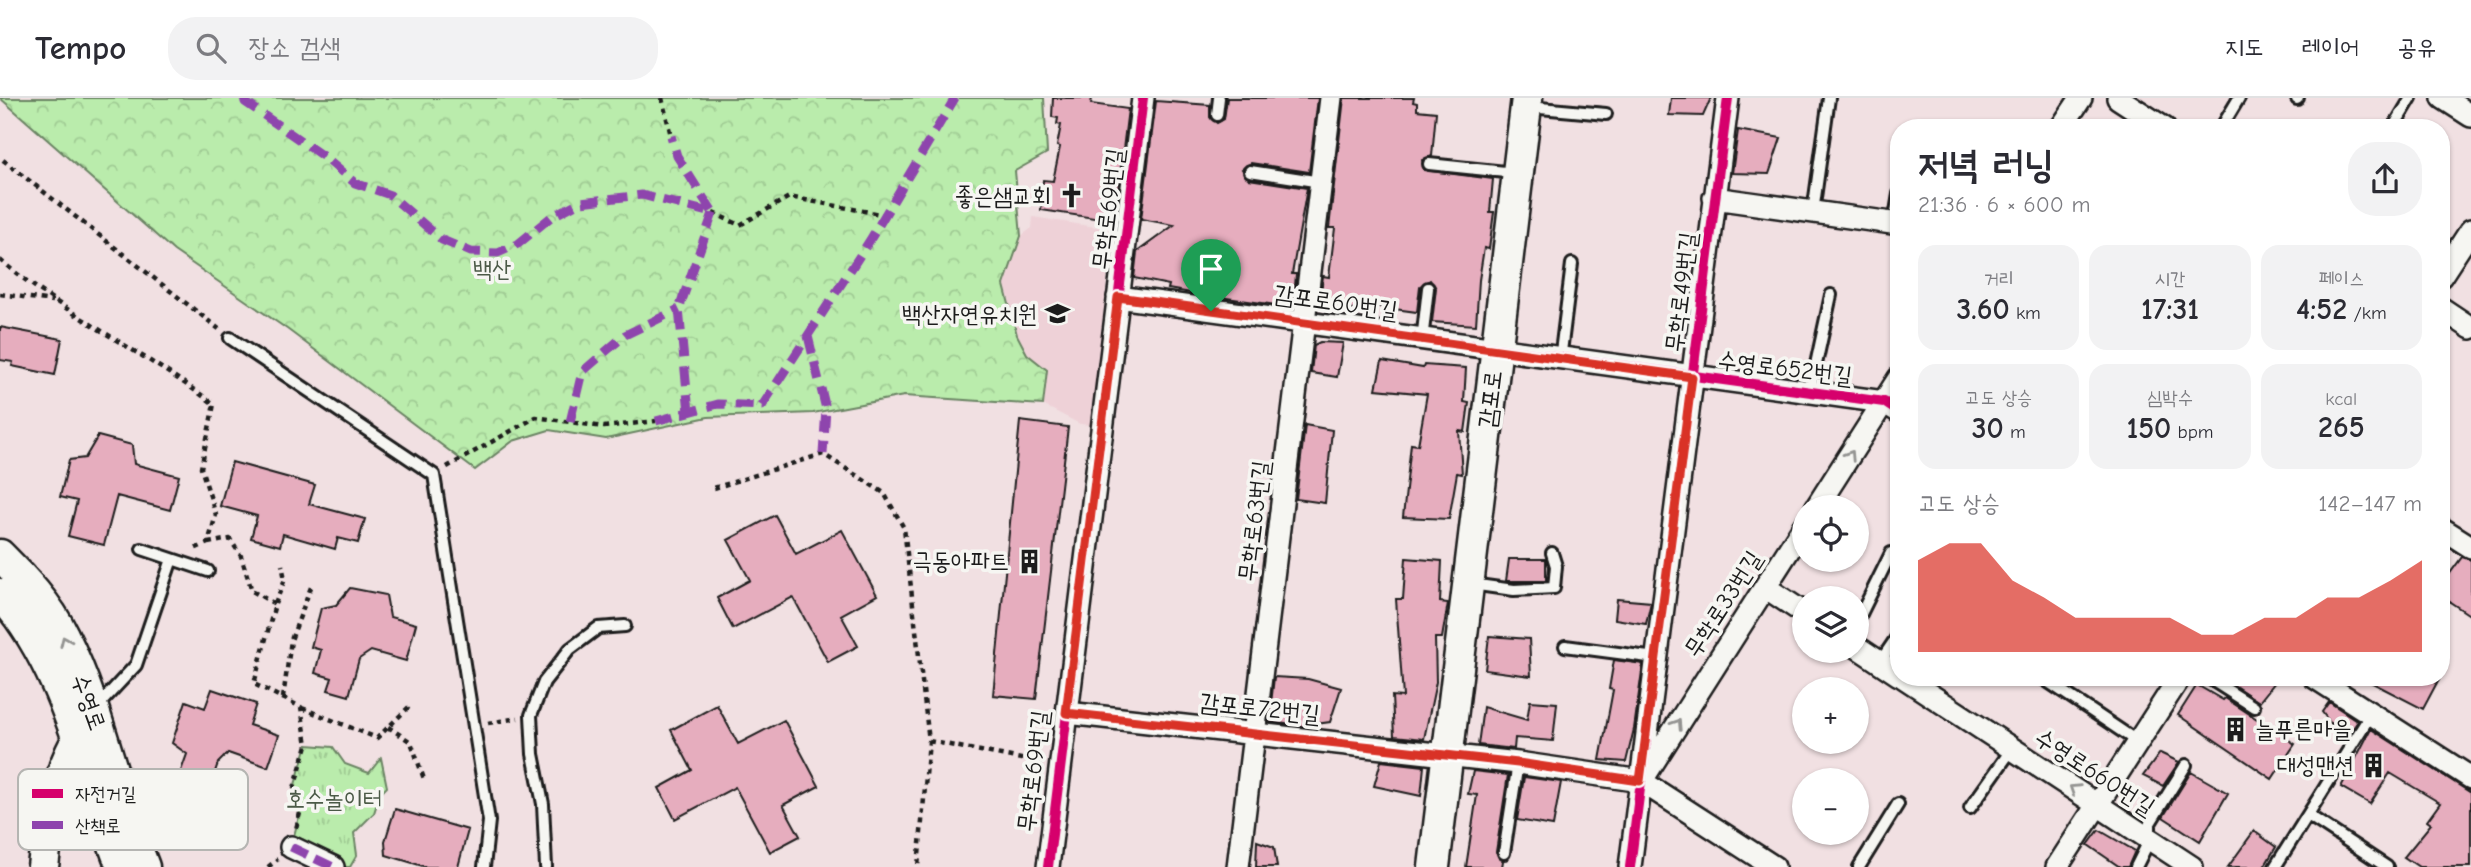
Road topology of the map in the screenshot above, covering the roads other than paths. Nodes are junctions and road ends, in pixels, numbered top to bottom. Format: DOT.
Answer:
graph roads {
  1 [pos="1143,98"];
  2 [pos="1219,98"];
  3 [pos="1331,98"];
  4 [pos="1728,98"];
  5 [pos="1829,98"];
  6 [pos="2081,98"];
  7 [pos="2118,98"];
  8 [pos="2239,98"];
  9 [pos="2411,98"];
  10 [pos="2443,98"];
  11 [pos="1526,102"];
  12 [pos="1606,114"];
  13 [pos="1217,115"];
  14 [pos="2471,116"];
  15 [pos="2067,119"];
  16 [pos="2150,119"];
  17 [pos="2226,119"];
  18 [pos="2398,119"];
  19 [pos="1429,164"];
  20 [pos="1250,171"];
  21 [pos="1518,173"];
  22 [pos="1321,182"];
  23 [pos="1714,198"];
  24 [pos="1813,212"];
  25 [pos="1890,223"];
  26 [pos="2471,230"];
  27 [pos="2450,262"];
  28 [pos="1572,264"];
  29 [pos="1428,288"];
  30 [pos="1831,295"];
  31 [pos="1118,297"];
  32 [pos="2450,315"];
  33 [pos="1304,324"];
  34 [pos="2471,328"];
  35 [pos="230,338"];
  36 [pos="1422,341"];
  37 [pos="1496,351"];
  38 [pos="1560,360"];
  39 [pos="1692,377"];
  40 [pos="1810,392"];
  41 [pos="1890,407"];
  42 [pos="1890,408"];
  43 [pos="1826,495"];
  44 [pos="2450,534"];
  45 [pos="1792,545"];
  46 [pos="2471,547"];
  47 [pos="142,549"];
  48 [pos="1552,553"];
  49 [pos="1890,554"];
  50 [pos="0,555"];
  51 [pos="172,559"];
  52 [pos="208,571"];
  53 [pos="1468,584"];
  54 [pos="1765,587"];
  55 [pos="0,594"];
  56 [pos="1869,597"];
  57 [pos="1792,605"];
  58 [pos="625,626"];
  59 [pos="1565,646"];
  60 [pos="1890,647"];
  61 [pos="1869,655"];
  62 [pos="1656,658"];
  63 [pos="1880,662"];
  64 [pos="1890,669"];
  65 [pos="1928,686"];
  66 [pos="2053,686"];
  67 [pos="2174,686"];
  68 [pos="2221,686"];
  69 [pos="2330,686"];
  70 [pos="2255,707"];
  71 [pos="93,711"];
  72 [pos="1066,713"];
  73 [pos="2371,714"];
  74 [pos="1254,734"];
  75 [pos="77,740"];
  76 [pos="2138,743"];
  77 [pos="2012,749"];
  78 [pos="1447,755"];
  79 [pos="1518,763"];
  80 [pos="2186,765"];
  81 [pos="64,769"];
  82 [pos="87,769"];
  83 [pos="112,769"];
  84 [pos="2471,778"];
  85 [pos="1640,781"];
  86 [pos="1898,804"];
  87 [pos="2098,805"];
  88 [pos="1970,808"];
  89 [pos="2308,815"];
  90 [pos="2150,839"];
  91 [pos="291,847"];
  92 [pos="115,850"];
  93 [pos="138,850"];
  94 [pos="1504,853"];
  95 [pos="121,867"];
  96 [pos="144,867"];
  97 [pos="334,867"];
  98 [pos="484,867"];
  99 [pos="546,867"];
  100 [pos="1048,867"];
  101 [pos="1238,867"];
  102 [pos="1434,867"];
  103 [pos="1630,867"];
  104 [pos="1774,867"];
  105 [pos="1859,867"];
  106 [pos="2057,867"];
  107 [pos="2136,867"];
  108 [pos="2192,867"];
  109 [pos="2275,867"];
  110 [pos="2386,867"];
  1 -- 31 [label="street, 무학로69번길"];
  2 -- 13 [label="lane"];
  3 -- 22 [label="street, 무학로63번길"];
  4 -- 23 [label="street, 무학로49번길"];
  5 -- 24 [label="lane"];
  6 -- 15 [label="street"];
  7 -- 16 [label="street"];
  8 -- 17 [label="lane"];
  9 -- 18 [label="lane"];
  10 -- 14 [label="street"];
  11 -- 12 [label="lane, 감포로"];
  11 -- 21 [label="street, 감포로"];
  19 -- 21 [label="lane"];
  20 -- 22 [label="lane"];
  21 -- 37 [label="street, 감포로"];
  22 -- 33 [label="street, 무학로63번길"];
  23 -- 24 [label="street"];
  23 -- 39 [label="street, 무학로49번길"];
  24 -- 25 [label="street"];
  26 -- 27 [label="street"];
  28 -- 38 [label="lane"];
  29 -- 36 [label="lane, 감포로60번길"];
  30 -- 40 [label="lane, 수영로652번길"];
  31 -- 33 [label="street, 감포로60번길"];
  31 -- 72 [label="street, 무학로69번길"];
  32 -- 34 [label="street"];
  33 -- 36 [label="street, 감포로60번길"];
  33 -- 74 [label="street, 무학로63번길"];
  35 -- 98 [label="lane"];
  36 -- 37 [label="street, 감포로60번길"];
  37 -- 38 [label="street, 수영로652번길"];
  37 -- 53 [label="street, 감포로"];
  38 -- 39 [label="street, 수영로652번길"];
  39 -- 40 [label="street, 수영로652번길"];
  39 -- 62 [label="street, 무학로49번길"];
  40 -- 41 [label="street, 수영로652번길"];
  43 -- 42 [label="street, one-way"];
  44 -- 46 [label="street"];
  45 -- 54 [label="street, 무학로33번길"];
  47 -- 51 [label="lane"];
  48 -- 53 [label="lane"];
  49 -- 56 [label="lane"];
  71 -- 50 [label="street, 수영로, one-way"];
  51 -- 52 [label="lane"];
  51 -- 71 [label="lane"];
  53 -- 78 [label="street, 감포로"];
  54 -- 57 [label="street"];
  85 -- 54 [label="street, 무학로33번길, one-way"];
  55 -- 75 [label="street, 수영로"];
  58 -- 99 [label="lane"];
  59 -- 62 [label="lane"];
  60 -- 63 [label="lane"];
  61 -- 63 [label="street, 수영로660번길"];
  62 -- 85 [label="street, 무학로49번길"];
  63 -- 64 [label="street, 수영로660번길"];
  65 -- 77 [label="street, 수영로660번길"];
  66 -- 76 [label="lane"];
  67 -- 76 [label="street"];
  68 -- 70 [label="lane"];
  69 -- 73 [label="street"];
  71 -- 75 [label="street"];
  71 -- 83 [label="street, 수영로"];
  72 -- 74 [label="street, 감포로72번길"];
  72 -- 100 [label="street, 무학로69번길"];
  73 -- 84 [label="street"];
  73 -- 89 [label="lane"];
  74 -- 78 [label="street, 감포로72번길"];
  74 -- 101 [label="street, 무학로63번길"];
  75 -- 81 [label="street"];
  75 -- 82 [label="street, 수영로"];
  76 -- 87 [label="street"];
  87 -- 77 [label="street, 수영로660번길, one-way"];
  77 -- 88 [label="lane, 수영로660번길"];
  78 -- 79 [label="street, 감포로72번길"];
  78 -- 102 [label="street, 감포로"];
  79 -- 85 [label="street, 감포로72번길"];
  79 -- 94 [label="lane"];
  80 -- 90 [label="lane, 수영로660번길"];
  85 -- 103 [label="street, 무학로49번길"];
  85 -- 104 [label="street"];
  86 -- 105 [label="lane"];
  87 -- 90 [label="street, 수영로660번길"];
  87 -- 106 [label="street"];
  89 -- 109 [label="lane"];
  89 -- 110 [label="lane"];
  90 -- 107 [label="lane"];
  90 -- 108 [label="street, 수영로660번길"];
  91 -- 97 [label="street"];
  92 -- 95 [label="street, 수영로"];
  93 -- 96 [label="street, 수영로"];
}
